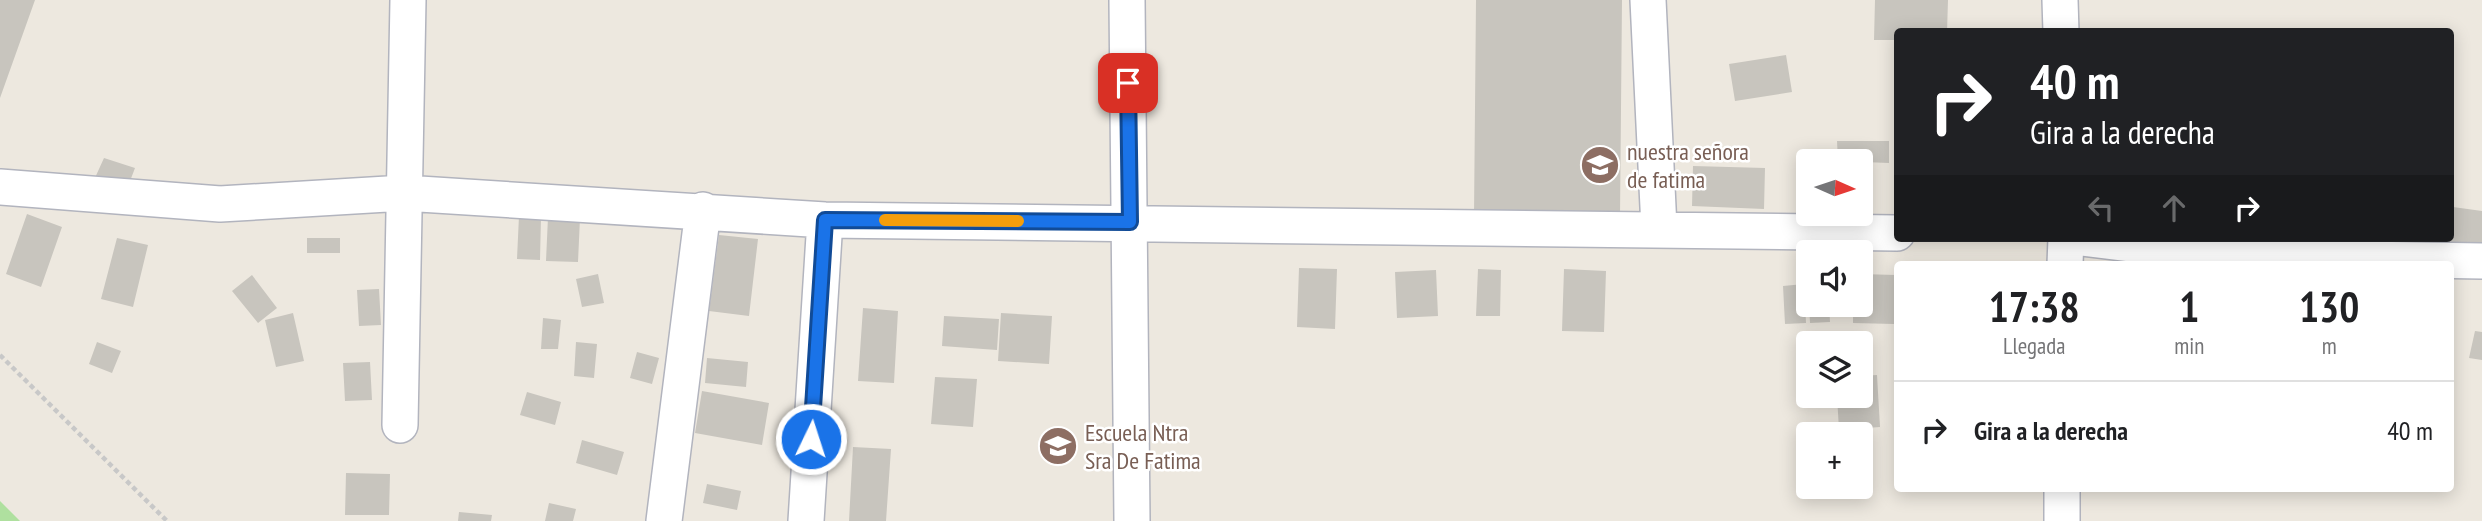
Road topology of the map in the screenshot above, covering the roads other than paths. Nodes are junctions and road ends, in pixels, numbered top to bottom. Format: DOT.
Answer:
graph roads {
  1 [pos="408,0"];
  2 [pos="1126,0"];
  3 [pos="1648,0"];
  4 [pos="0,187"];
  5 [pos="404,193"];
  6 [pos="703,210"];
  7 [pos="825,220"];
  8 [pos="1130,222"];
  9 [pos="1659,229"];
  10 [pos="1894,233"];
  11 [pos="2066,242"];
  12 [pos="2117,242"];
  13 [pos="2197,251"];
  14 [pos="2065,261"];
  15 [pos="2482,261"];
  16 [pos="400,425"];
  17 [pos="2062,492"];
  18 [pos="664,521"];
  19 [pos="806,521"];
  20 [pos="1132,521"];
  21 [pos="2062,521"];
  1 -- 5 [label="street"];
  2 -- 8 [label="street"];
  3 -- 9 [label="street"];
  4 -- 5 [label="street"];
  5 -- 6 [label="street"];
  5 -- 16 [label="street"];
  6 -- 7 [label="street"];
  6 -- 18 [label="street"];
  7 -- 8 [label="street"];
  7 -- 19 [label="street"];
  8 -- 9 [label="street"];
  8 -- 20 [label="street"];
  9 -- 10 [label="street"];
  11 -- 14 [label="street"];
  12 -- 13 [label="street"];
  13 -- 15 [label="street"];
  17 -- 21 [label="street"];
}
